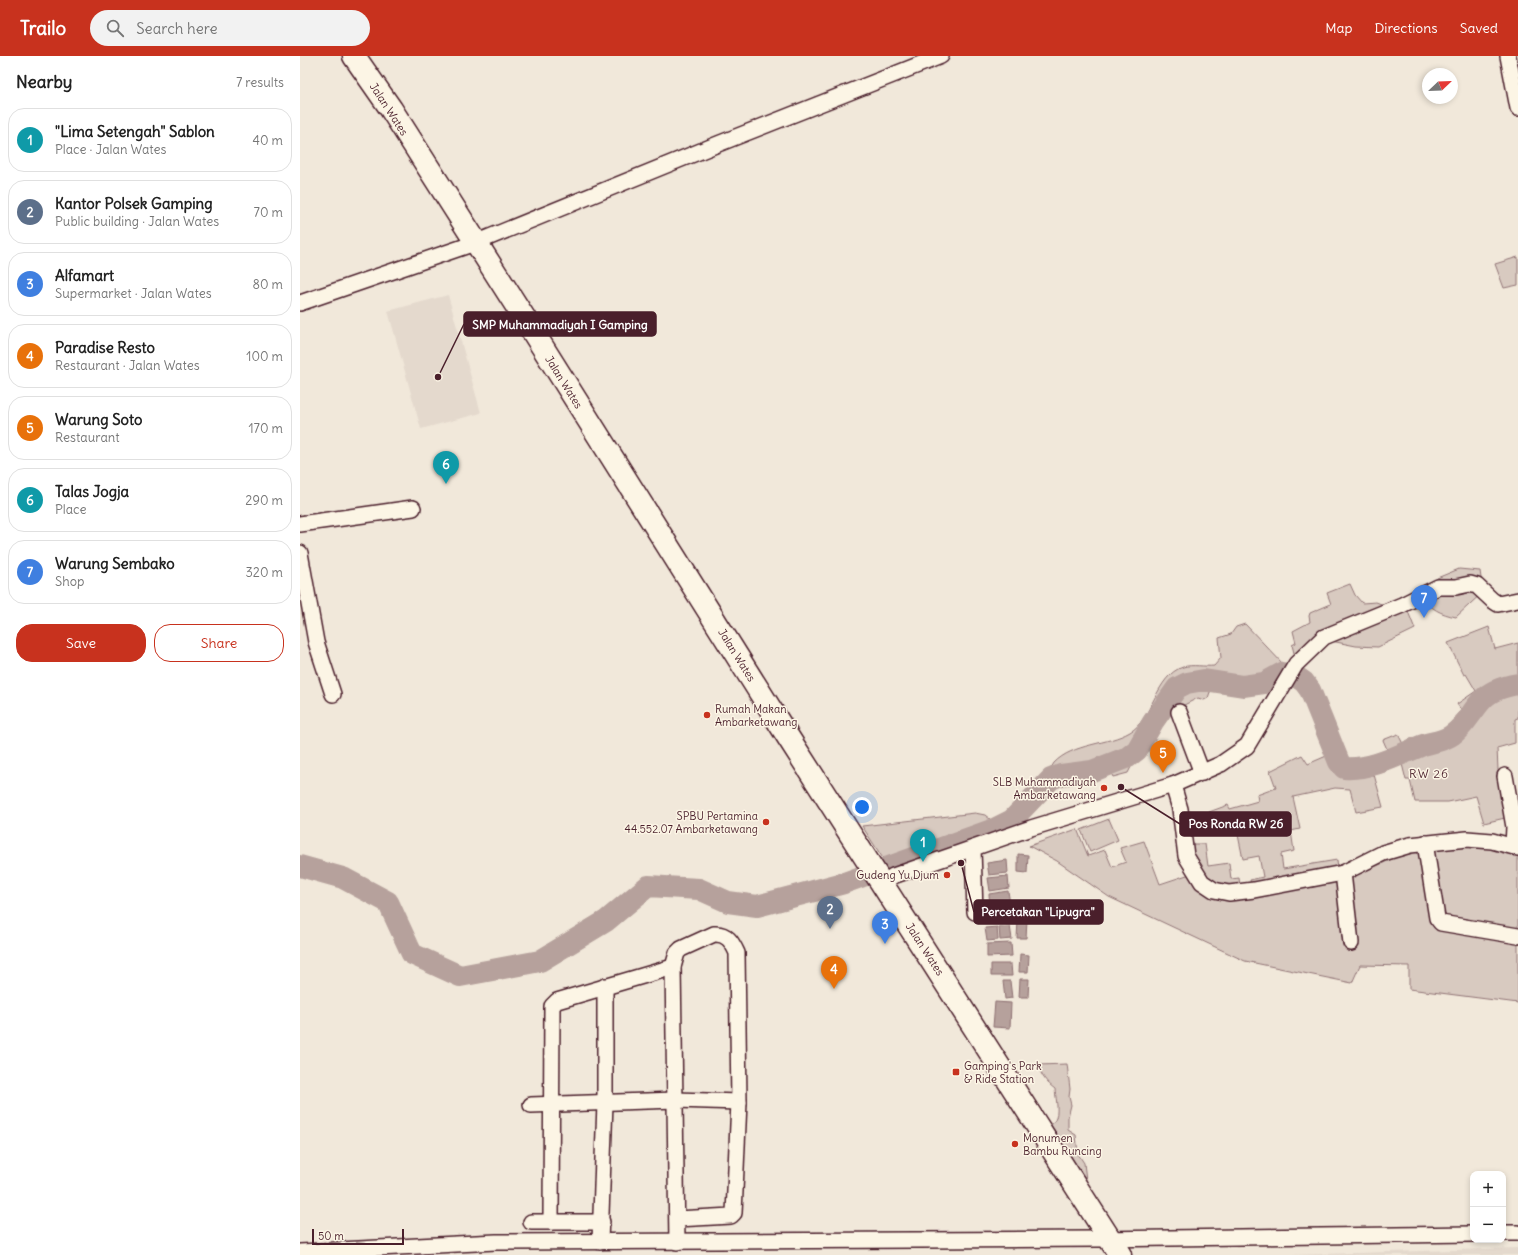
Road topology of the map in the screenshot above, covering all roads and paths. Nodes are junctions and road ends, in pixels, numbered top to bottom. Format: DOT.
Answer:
graph roads {
  1 [pos="354,56"];
  2 [pos="941,56"];
  3 [pos="1508,56"];
  4 [pos="1518,108"];
  5 [pos="475,243"];
  6 [pos="300,303"];
  7 [pos="413,508"];
  8 [pos="300,524"];
  9 [pos="300,553"];
  10 [pos="1518,600"];
  11 [pos="333,694"];
  12 [pos="1179,712"];
  13 [pos="1202,773"];
  14 [pos="1505,776"];
  15 [pos="1172,785"];
  16 [pos="1425,843"];
  17 [pos="1516,847"];
  18 [pos="973,848"];
  19 [pos="1343,873"];
  20 [pos="879,878"];
  21 [pos="975,912"];
  22 [pos="1518,936"];
  23 [pos="1351,943"];
  24 [pos="673,967"];
  25 [pos="605,986"];
  26 [pos="676,1100"];
  27 [pos="739,1102"];
  28 [pos="605,1103"];
  29 [pos="531,1104"];
  30 [pos="553,1104"];
  31 [pos="677,1219"];
  32 [pos="531,1222"];
  33 [pos="551,1222"];
  34 [pos="602,1222"];
  35 [pos="1506,1233"];
  36 [pos="1518,1233"];
  37 [pos="1470,1234"];
  38 [pos="600,1242"];
  39 [pos="677,1242"];
  40 [pos="1115,1247"];
  41 [pos="648,1249"];
  42 [pos="300,1252"];
  1 -- 5 [label="highway, Jalan Wates"];
  2 -- 5 [label="street"];
  3 -- 4 [label="street"];
  5 -- 6 [label="street"];
  5 -- 20 [label="highway, Jalan Wates"];
  7 -- 8 [label="street"];
  9 -- 11 [label="street"];
  10 -- 13 [label="street"];
  12 -- 13 [label="street"];
  13 -- 15 [label="street"];
  14 -- 17 [label="street"];
  15 -- 18 [label="street"];
  15 -- 19 [label="street"];
  16 -- 17 [label="street"];
  16 -- 19 [label="street"];
  16 -- 22 [label="street"];
  18 -- 20 [label="street"];
  18 -- 21 [label="street"];
  19 -- 23 [label="street"];
  20 -- 40 [label="highway, Jalan Wates"];
  24 -- 25 [label="street"];
  24 -- 26 [label="street"];
  24 -- 27 [label="street"];
  25 -- 28 [label="street"];
  25 -- 30 [label="street"];
  26 -- 27 [label="street"];
  26 -- 28 [label="street"];
  26 -- 31 [label="street"];
  27 -- 31 [label="street"];
  28 -- 30 [label="street"];
  28 -- 34 [label="street"];
  29 -- 30 [label="street"];
  30 -- 33 [label="street"];
  31 -- 39 [label="street"];
  32 -- 33 [label="street"];
  33 -- 34 [label="street"];
  34 -- 38 [label="street"];
  35 -- 36 [label="street"];
  37 -- 40 [label="street"];
  38 -- 41 [label="street"];
  38 -- 42 [label="street"];
  39 -- 40 [label="street"];
  39 -- 41 [label="street"];
}
